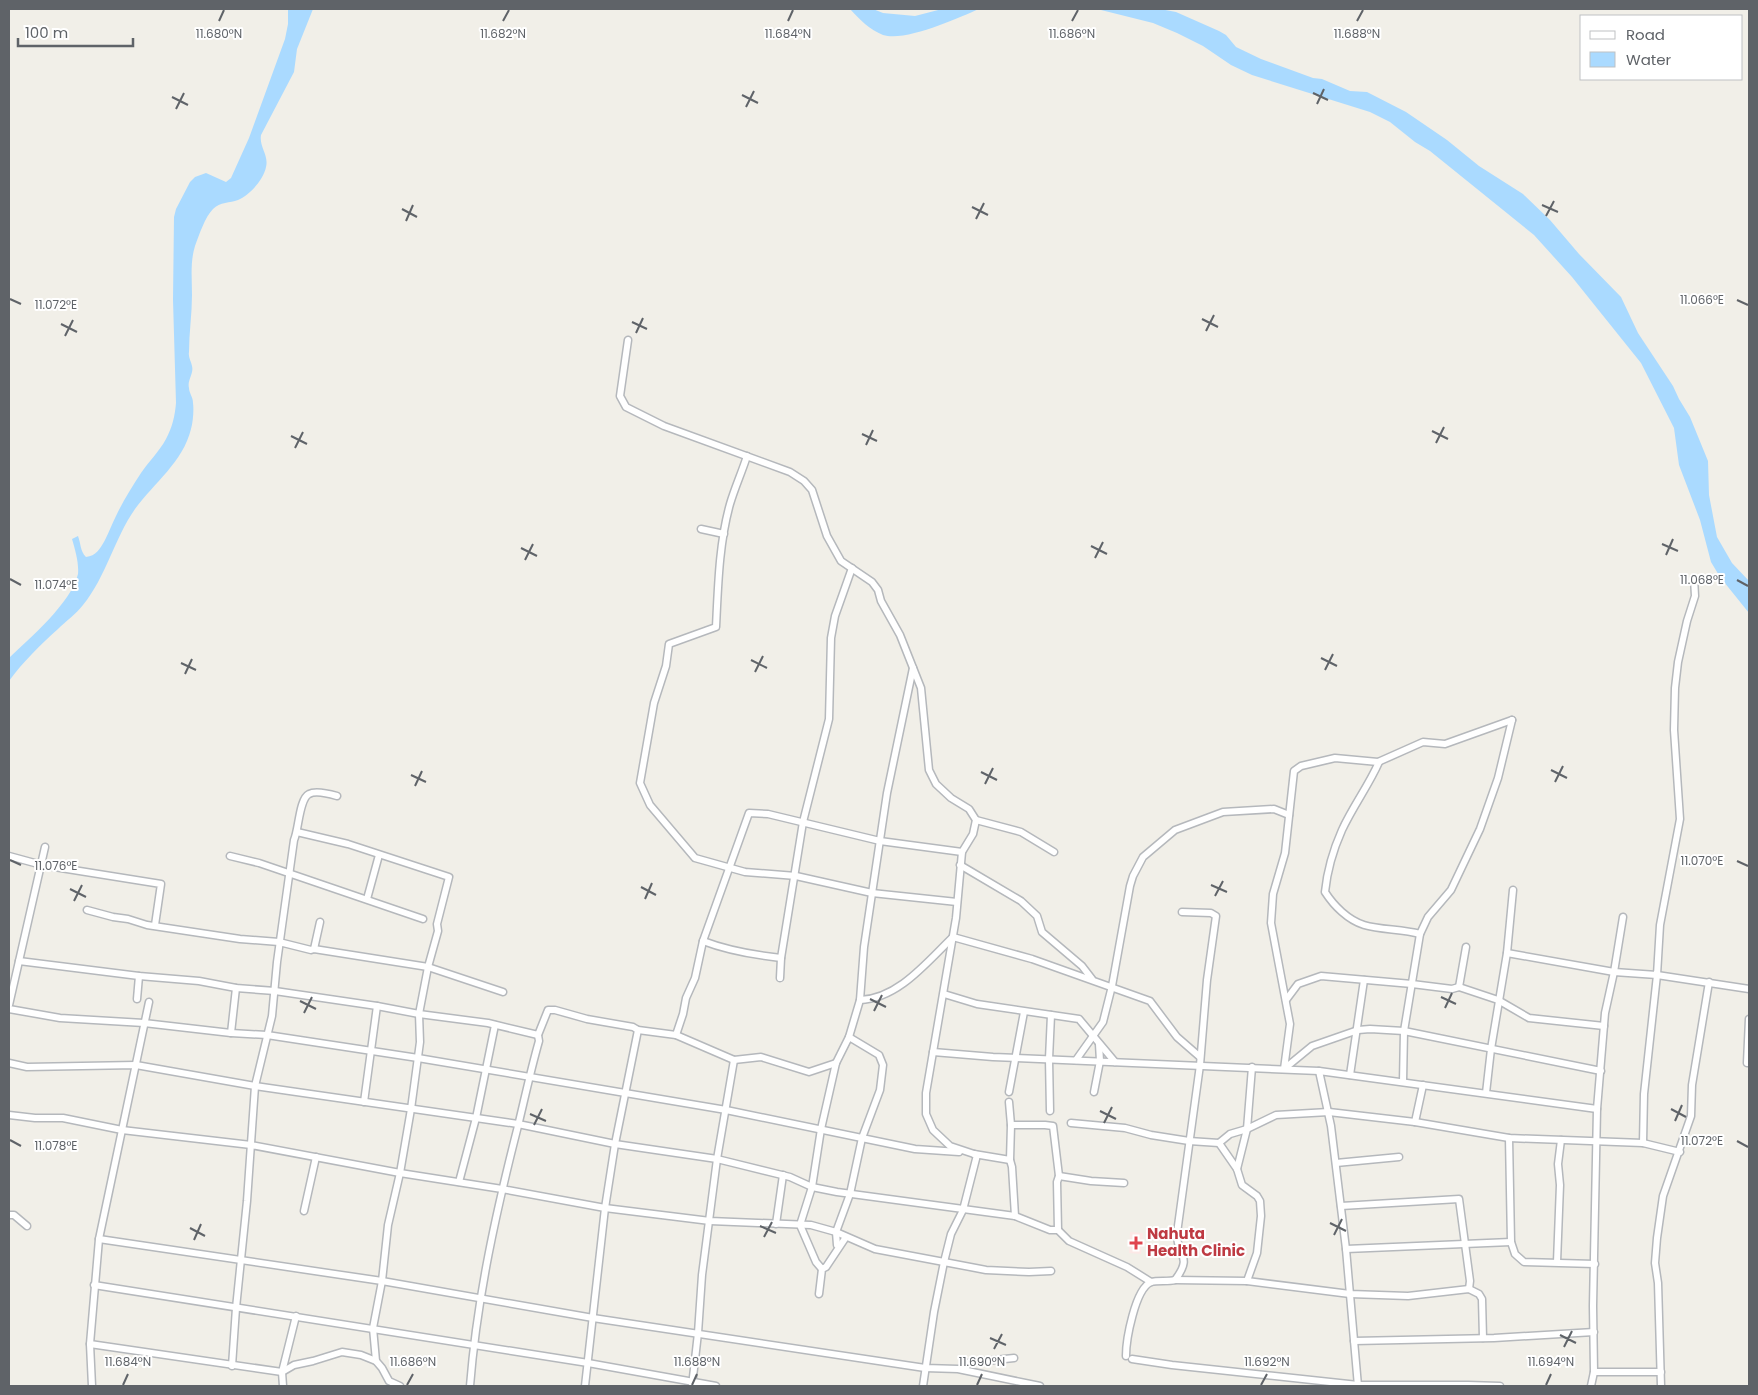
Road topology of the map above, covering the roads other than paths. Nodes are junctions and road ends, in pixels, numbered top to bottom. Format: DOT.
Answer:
graph roads {
  1 [pos="628,340"];
  2 [pos="747,456"];
  3 [pos="700,529"];
  4 [pos="724,534"];
  5 [pos="852,568"];
  6 [pos="1694,578"];
  7 [pos="914,668"];
  8 [pos="1379,762"];
  9 [pos="337,796"];
  10 [pos="1289,815"];
  11 [pos="976,820"];
  12 [pos="803,822"];
  13 [pos="297,832"];
  14 [pos="880,841"];
  15 [pos="45,847"];
  16 [pos="962,852"];
  17 [pos="1054,852"];
  18 [pos="379,855"];
  19 [pos="9,856"];
  20 [pos="230,856"];
  21 [pos="42,865"];
  22 [pos="960,865"];
  23 [pos="728,868"];
  24 [pos="289,874"];
  25 [pos="796,876"];
  26 [pos="1513,890"];
  27 [pos="872,893"];
  28 [pos="367,899"];
  29 [pos="957,902"];
  30 [pos="87,910"];
  31 [pos="1182,912"];
  32 [pos="1623,916"];
  33 [pos="423,919"];
  34 [pos="320,922"];
  35 [pos="155,925"];
  36 [pos="1420,934"];
  37 [pos="953,937"];
  38 [pos="703,941"];
  39 [pos="279,942"];
  40 [pos="1466,948"];
  41 [pos="314,949"];
  42 [pos="1507,953"];
  43 [pos="781,958"];
  44 [pos="19,961"];
  45 [pos="428,967"];
  46 [pos="1614,972"];
  47 [pos="1657,975"];
  48 [pos="139,976"];
  49 [pos="780,978"];
  50 [pos="1093,980"];
  51 [pos="1364,980"];
  52 [pos="1709,982"];
  53 [pos="1412,984"];
  54 [pos="1112,986"];
  55 [pos="1459,987"];
  56 [pos="236,988"];
  57 [pos="1749,989"];
  58 [pos="275,991"];
  59 [pos="503,992"];
  60 [pos="944,994"];
  61 [pos="137,999"];
  62 [pos="860,1000"];
  63 [pos="1286,1000"];
  64 [pos="1498,1000"];
  65 [pos="149,1002"];
  66 [pos="377,1006"];
  67 [pos="9,1007"];
  68 [pos="1024,1012"];
  69 [pos="419,1014"];
  70 [pos="1051,1015"];
  71 [pos="1749,1019"];
  72 [pos="144,1023"];
  73 [pos="495,1025"];
  74 [pos="1604,1026"];
  75 [pos="638,1030"];
  76 [pos="1358,1030"];
  77 [pos="1404,1031"];
  78 [pos="231,1033"];
  79 [pos="268,1035"];
  80 [pos="538,1035"];
  81 [pos="676,1035"];
  82 [pos="1093,1036"];
  83 [pos="849,1037"];
  84 [pos="1100,1044"];
  85 [pos="1491,1049"];
  86 [pos="371,1052"];
  87 [pos="934,1052"];
  88 [pos="1015,1057"];
  89 [pos="1200,1057"];
  90 [pos="418,1058"];
  91 [pos="1049,1059"];
  92 [pos="734,1060"];
  93 [pos="1076,1060"];
  94 [pos="1100,1061"];
  95 [pos="1115,1062"];
  96 [pos="9,1063"];
  97 [pos="836,1063"];
  98 [pos="1749,1063"];
  99 [pos="136,1065"];
  100 [pos="1200,1065"];
  101 [pos="1252,1068"];
  102 [pos="1284,1069"];
  103 [pos="486,1070"];
  104 [pos="1319,1071"];
  105 [pos="1601,1071"];
  106 [pos="1350,1075"];
  107 [pos="529,1076"];
  108 [pos="1403,1082"];
  109 [pos="1423,1084"];
  110 [pos="255,1086"];
  111 [pos="1009,1092"];
  112 [pos="1094,1092"];
  113 [pos="625,1094"];
  114 [pos="1486,1094"];
  115 [pos="364,1102"];
  116 [pos="1009,1102"];
  117 [pos="411,1109"];
  118 [pos="1597,1109"];
  119 [pos="726,1110"];
  120 [pos="1050,1111"];
  121 [pos="1329,1112"];
  122 [pos="9,1115"];
  123 [pos="476,1118"];
  124 [pos="1415,1122"];
  125 [pos="1071,1123"];
  126 [pos="518,1124"];
  127 [pos="1011,1125"];
  128 [pos="1247,1128"];
  129 [pos="821,1129"];
  130 [pos="122,1130"];
  131 [pos="862,1138"];
  132 [pos="1509,1138"];
  133 [pos="1561,1140"];
  134 [pos="1190,1141"];
  135 [pos="1596,1141"];
  136 [pos="1219,1143"];
  137 [pos="1643,1143"];
  138 [pos="615,1144"];
  139 [pos="251,1145"];
  140 [pos="1680,1152"];
  141 [pos="977,1155"];
  142 [pos="316,1157"];
  143 [pos="1399,1157"];
  144 [pos="717,1159"];
  145 [pos="1010,1160"];
  146 [pos="1336,1163"];
  147 [pos="1237,1169"];
  148 [pos="400,1173"];
  149 [pos="783,1175"];
  150 [pos="1058,1176"];
  151 [pos="459,1182"];
  152 [pos="1124,1183"];
  153 [pos="812,1187"];
  154 [pos="502,1189"];
  155 [pos="850,1194"];
  156 [pos="1341,1206"];
  157 [pos="605,1208"];
  158 [pos="963,1210"];
  159 [pos="304,1211"];
  160 [pos="9,1215"];
  161 [pos="1015,1216"];
  162 [pos="710,1221"];
  163 [pos="776,1224"];
  164 [pos="800,1225"];
  165 [pos="27,1226"];
  166 [pos="1058,1230"];
  167 [pos="836,1232"];
  168 [pos="846,1236"];
  169 [pos="99,1239"];
  170 [pos="1511,1242"];
  171 [pos="837,1245"];
  172 [pos="1465,1245"];
  173 [pos="1346,1249"];
  174 [pos="241,1261"];
  175 [pos="944,1262"];
  176 [pos="1557,1262"];
  177 [pos="1595,1264"];
  178 [pos="822,1269"];
  179 [pos="1051,1271"];
  180 [pos="1175,1280"];
  181 [pos="382,1281"];
  182 [pos="1247,1281"];
  183 [pos="1151,1282"];
  184 [pos="94,1285"];
  185 [pos="1469,1289"];
  186 [pos="820,1294"];
  187 [pos="1350,1294"];
  188 [pos="480,1299"];
  189 [pos="236,1308"];
  190 [pos="296,1316"];
  191 [pos="593,1318"];
  192 [pos="373,1328"];
  193 [pos="1594,1332"];
  194 [pos="698,1333"];
  195 [pos="1483,1338"];
  196 [pos="1354,1341"];
  197 [pos="90,1344"];
  198 [pos="474,1345"];
  199 [pos="1014,1358"];
  200 [pos="376,1361"];
  201 [pos="588,1363"];
  202 [pos="232,1366"];
  203 [pos="925,1368"];
  204 [pos="966,1370"];
  205 [pos="282,1372"];
  206 [pos="1594,1372"];
  207 [pos="1661,1372"];
  208 [pos="692,1384"];
  209 [pos="1468,1385"];
  210 [pos="92,1386"];
  211 [pos="283,1386"];
  212 [pos="400,1386"];
  213 [pos="470,1386"];
  214 [pos="585,1386"];
  215 [pos="716,1386"];
  216 [pos="923,1386"];
  217 [pos="1040,1386"];
  218 [pos="1358,1386"];
  219 [pos="1500,1386"];
  220 [pos="1591,1386"];
  221 [pos="1661,1386"];
  1 -- 2 [label="street"];
  2 -- 4 [label="street"];
  2 -- 5 [label="street"];
  3 -- 4 [label="street"];
  4 -- 23 [label="street"];
  5 -- 7 [label="street"];
  5 -- 12 [label="street"];
  6 -- 47 [label="street"];
  7 -- 11 [label="street"];
  7 -- 14 [label="street"];
  8 -- 10 [label="street"];
  8 -- 36 [label="street"];
  8 -- 36 [label="street"];
  9 -- 13 [label="street"];
  10 -- 54 [label="street"];
  10 -- 63 [label="street"];
  11 -- 16 [label="street"];
  11 -- 17 [label="street"];
  12 -- 14 [label="street"];
  12 -- 23 [label="street"];
  12 -- 25 [label="street"];
  13 -- 18 [label="street"];
  13 -- 24 [label="street"];
  14 -- 16 [label="street"];
  14 -- 27 [label="street"];
  15 -- 21 [label="street"];
  16 -- 22 [label="street"];
  18 -- 28 [label="street"];
  18 -- 45 [label="street"];
  19 -- 21 [label="street"];
  20 -- 24 [label="street"];
  21 -- 35 [label="street"];
  21 -- 44 [label="street"];
  22 -- 29 [label="street"];
  22 -- 50 [label="street"];
  23 -- 25 [label="street"];
  23 -- 38 [label="street"];
  24 -- 28 [label="street"];
  24 -- 39 [label="street"];
  25 -- 27 [label="street"];
  25 -- 43 [label="street"];
  26 -- 42 [label="street"];
  27 -- 29 [label="street"];
  27 -- 62 [label="street"];
  28 -- 33 [label="street"];
  29 -- 37 [label="street"];
  30 -- 35 [label="street"];
  31 -- 89 [label="street"];
  32 -- 46 [label="street"];
  34 -- 41 [label="street"];
  35 -- 39 [label="street"];
  36 -- 53 [label="street"];
  37 -- 50 [label="street"];
  37 -- 60 [label="street"];
  37 -- 62 [label="street"];
  38 -- 43 [label="street"];
  38 -- 81 [label="street"];
  39 -- 41 [label="street"];
  39 -- 58 [label="street"];
  40 -- 55 [label="street"];
  41 -- 45 [label="street"];
  42 -- 46 [label="street"];
  42 -- 64 [label="street"];
  43 -- 49 [label="street"];
  44 -- 48 [label="street"];
  44 -- 67 [label="street"];
  45 -- 59 [label="street"];
  45 -- 69 [label="street"];
  46 -- 47 [label="street"];
  46 -- 74 [label="street"];
  47 -- 52 [label="street"];
  47 -- 137 [label="street"];
  48 -- 56 [label="street"];
  48 -- 61 [label="street"];
  50 -- 54 [label="street"];
  51 -- 53 [label="street"];
  51 -- 63 [label="street"];
  51 -- 76 [label="street"];
  52 -- 57 [label="street"];
  52 -- 140 [label="street"];
  53 -- 55 [label="street"];
  53 -- 77 [label="street"];
  54 -- 82 [label="street"];
  54 -- 89 [label="street"];
  55 -- 64 [label="street"];
  56 -- 58 [label="street"];
  56 -- 78 [label="street"];
  58 -- 66 [label="street"];
  58 -- 79 [label="street"];
  60 -- 68 [label="street"];
  60 -- 87 [label="street"];
  62 -- 83 [label="street"];
  63 -- 102 [label="street"];
  64 -- 74 [label="street"];
  64 -- 85 [label="street"];
  65 -- 72 [label="street"];
  66 -- 69 [label="street"];
  66 -- 86 [label="street"];
  67 -- 72 [label="street"];
  68 -- 70 [label="street"];
  68 -- 88 [label="street"];
  69 -- 73 [label="street"];
  69 -- 90 [label="street"];
  70 -- 82 [label="street"];
  70 -- 91 [label="street"];
  71 -- 98 [label="street"];
  72 -- 78 [label="street"];
  72 -- 99 [label="street"];
  73 -- 80 [label="street"];
  73 -- 103 [label="street"];
  74 -- 105 [label="street"];
  75 -- 80 [label="street"];
  75 -- 81 [label="street"];
  75 -- 113 [label="street"];
  76 -- 77 [label="street"];
  76 -- 102 [label="street"];
  76 -- 106 [label="street"];
  77 -- 85 [label="street"];
  77 -- 108 [label="street"];
  78 -- 79 [label="street"];
  79 -- 86 [label="street"];
  79 -- 110 [label="street"];
  80 -- 107 [label="street"];
  81 -- 92 [label="street"];
  82 -- 84 [label="street"];
  82 -- 93 [label="street"];
  83 -- 97 [label="street"];
  83 -- 131 [label="street"];
  84 -- 94 [label="street"];
  84 -- 95 [label="street"];
  85 -- 105 [label="street"];
  85 -- 114 [label="street"];
  86 -- 90 [label="street"];
  86 -- 115 [label="street"];
  87 -- 88 [label="street"];
  87 -- 141 [label="street"];
  88 -- 91 [label="street"];
  88 -- 111 [label="street"];
  89 -- 100 [label="street"];
  90 -- 103 [label="street"];
  90 -- 117 [label="street"];
  91 -- 93 [label="street"];
  91 -- 120 [label="street"];
  92 -- 97 [label="street"];
  92 -- 119 [label="street"];
  93 -- 94 [label="street"];
  94 -- 95 [label="street"];
  94 -- 112 [label="street"];
  95 -- 100 [label="street"];
  96 -- 99 [label="street"];
  97 -- 129 [label="street"];
  99 -- 110 [label="street"];
  99 -- 130 [label="street"];
  100 -- 101 [label="street"];
  100 -- 134 [label="street"];
  101 -- 102 [label="street"];
  101 -- 128 [label="street"];
  102 -- 104 [label="street"];
  103 -- 107 [label="street"];
  103 -- 123 [label="street"];
  104 -- 106 [label="street"];
  104 -- 121 [label="street"];
  105 -- 118 [label="street"];
  106 -- 108 [label="street"];
  107 -- 113 [label="street"];
  107 -- 126 [label="street"];
  108 -- 109 [label="street"];
  109 -- 114 [label="street"];
  109 -- 124 [label="street"];
  110 -- 115 [label="street"];
  110 -- 139 [label="street"];
  113 -- 119 [label="street"];
  113 -- 138 [label="street"];
  114 -- 118 [label="street"];
  115 -- 117 [label="street"];
  116 -- 127 [label="street"];
  117 -- 123 [label="street"];
  117 -- 148 [label="street"];
  118 -- 135 [label="street"];
  119 -- 129 [label="street"];
  119 -- 144 [label="street"];
  121 -- 124 [label="street"];
  121 -- 128 [label="street"];
  121 -- 146 [label="street"];
  122 -- 130 [label="street"];
  123 -- 126 [label="street"];
  123 -- 151 [label="street"];
  124 -- 132 [label="street"];
  125 -- 134 [label="street"];
  126 -- 138 [label="street"];
  126 -- 154 [label="street"];
  127 -- 145 [label="street"];
  127 -- 150 [label="street"];
  128 -- 136 [label="street"];
  128 -- 147 [label="street"];
  129 -- 131 [label="street"];
  129 -- 153 [label="street"];
  130 -- 139 [label="street"];
  130 -- 169 [label="street"];
  131 -- 141 [label="street"];
  131 -- 155 [label="street"];
  132 -- 133 [label="street"];
  132 -- 170 [label="street"];
  133 -- 135 [label="street"];
  133 -- 176 [label="street"];
  134 -- 136 [label="street"];
  134 -- 180 [label="street"];
  135 -- 137 [label="street"];
  135 -- 177 [label="street"];
  136 -- 147 [label="street"];
  137 -- 140 [label="street"];
  138 -- 144 [label="street"];
  138 -- 157 [label="street"];
  139 -- 142 [label="street"];
  139 -- 174 [label="street"];
  140 -- 207 [label="street"];
  141 -- 145 [label="street"];
  141 -- 158 [label="street"];
  142 -- 148 [label="street"];
  142 -- 159 [label="street"];
  143 -- 146 [label="street"];
  144 -- 149 [label="street"];
  144 -- 162 [label="street"];
  145 -- 161 [label="street"];
  146 -- 156 [label="street"];
  147 -- 182 [label="street"];
  148 -- 151 [label="street"];
  148 -- 181 [label="street"];
  149 -- 153 [label="street"];
  149 -- 163 [label="street"];
  150 -- 152 [label="street"];
  150 -- 166 [label="street"];
  151 -- 154 [label="street"];
  153 -- 155 [label="street"];
  153 -- 164 [label="street"];
  154 -- 157 [label="street"];
  154 -- 188 [label="street"];
  155 -- 158 [label="street"];
  155 -- 167 [label="street"];
  156 -- 172 [label="street"];
  156 -- 173 [label="street"];
  157 -- 162 [label="street"];
  157 -- 191 [label="street"];
  158 -- 161 [label="street"];
  158 -- 175 [label="street"];
  160 -- 165 [label="street"];
  161 -- 166 [label="street"];
  162 -- 163 [label="street"];
  162 -- 194 [label="street"];
  163 -- 164 [label="street"];
  164 -- 167 [label="street"];
  164 -- 178 [label="street"];
  166 -- 183 [label="street"];
  167 -- 168 [label="street"];
  167 -- 171 [label="street"];
  168 -- 175 [label="street"];
  168 -- 178 [label="street"];
  169 -- 174 [label="street"];
  169 -- 184 [label="street"];
  170 -- 172 [label="street"];
  170 -- 176 [label="street"];
  172 -- 173 [label="street"];
  172 -- 185 [label="street"];
  173 -- 187 [label="street"];
  174 -- 181 [label="street"];
  174 -- 189 [label="street"];
  175 -- 179 [label="street"];
  175 -- 203 [label="street"];
  176 -- 177 [label="street"];
  177 -- 193 [label="street"];
  178 -- 186 [label="street"];
  180 -- 182 [label="street"];
  180 -- 183 [label="street"];
  181 -- 188 [label="street"];
  181 -- 192 [label="street"];
  182 -- 187 [label="street"];
  183 -- 218 [label="street"];
  184 -- 189 [label="street"];
  184 -- 197 [label="street"];
  185 -- 187 [label="street"];
  185 -- 195 [label="street"];
  187 -- 196 [label="street"];
  188 -- 191 [label="street"];
  188 -- 198 [label="street"];
  189 -- 190 [label="street"];
  189 -- 202 [label="street"];
  190 -- 192 [label="street"];
  190 -- 205 [label="street"];
  191 -- 194 [label="street"];
  191 -- 201 [label="street"];
  192 -- 198 [label="street"];
  192 -- 200 [label="street"];
  193 -- 195 [label="street"];
  193 -- 206 [label="street"];
  194 -- 203 [label="street"];
  194 -- 208 [label="street"];
  195 -- 196 [label="street"];
  196 -- 218 [label="street"];
  197 -- 202 [label="street"];
  197 -- 210 [label="street"];
  198 -- 201 [label="street"];
  198 -- 213 [label="street"];
  199 -- 204 [label="street"];
  200 -- 205 [label="street"];
  200 -- 212 [label="street"];
  201 -- 208 [label="street"];
  201 -- 214 [label="street"];
  202 -- 205 [label="street"];
  203 -- 204 [label="street"];
  203 -- 216 [label="street"];
  204 -- 217 [label="street"];
  205 -- 211 [label="street"];
  206 -- 207 [label="street"];
  206 -- 220 [label="street"];
  207 -- 221 [label="street"];
  208 -- 215 [label="street"];
  209 -- 218 [label="street"];
  209 -- 219 [label="street"];
}
